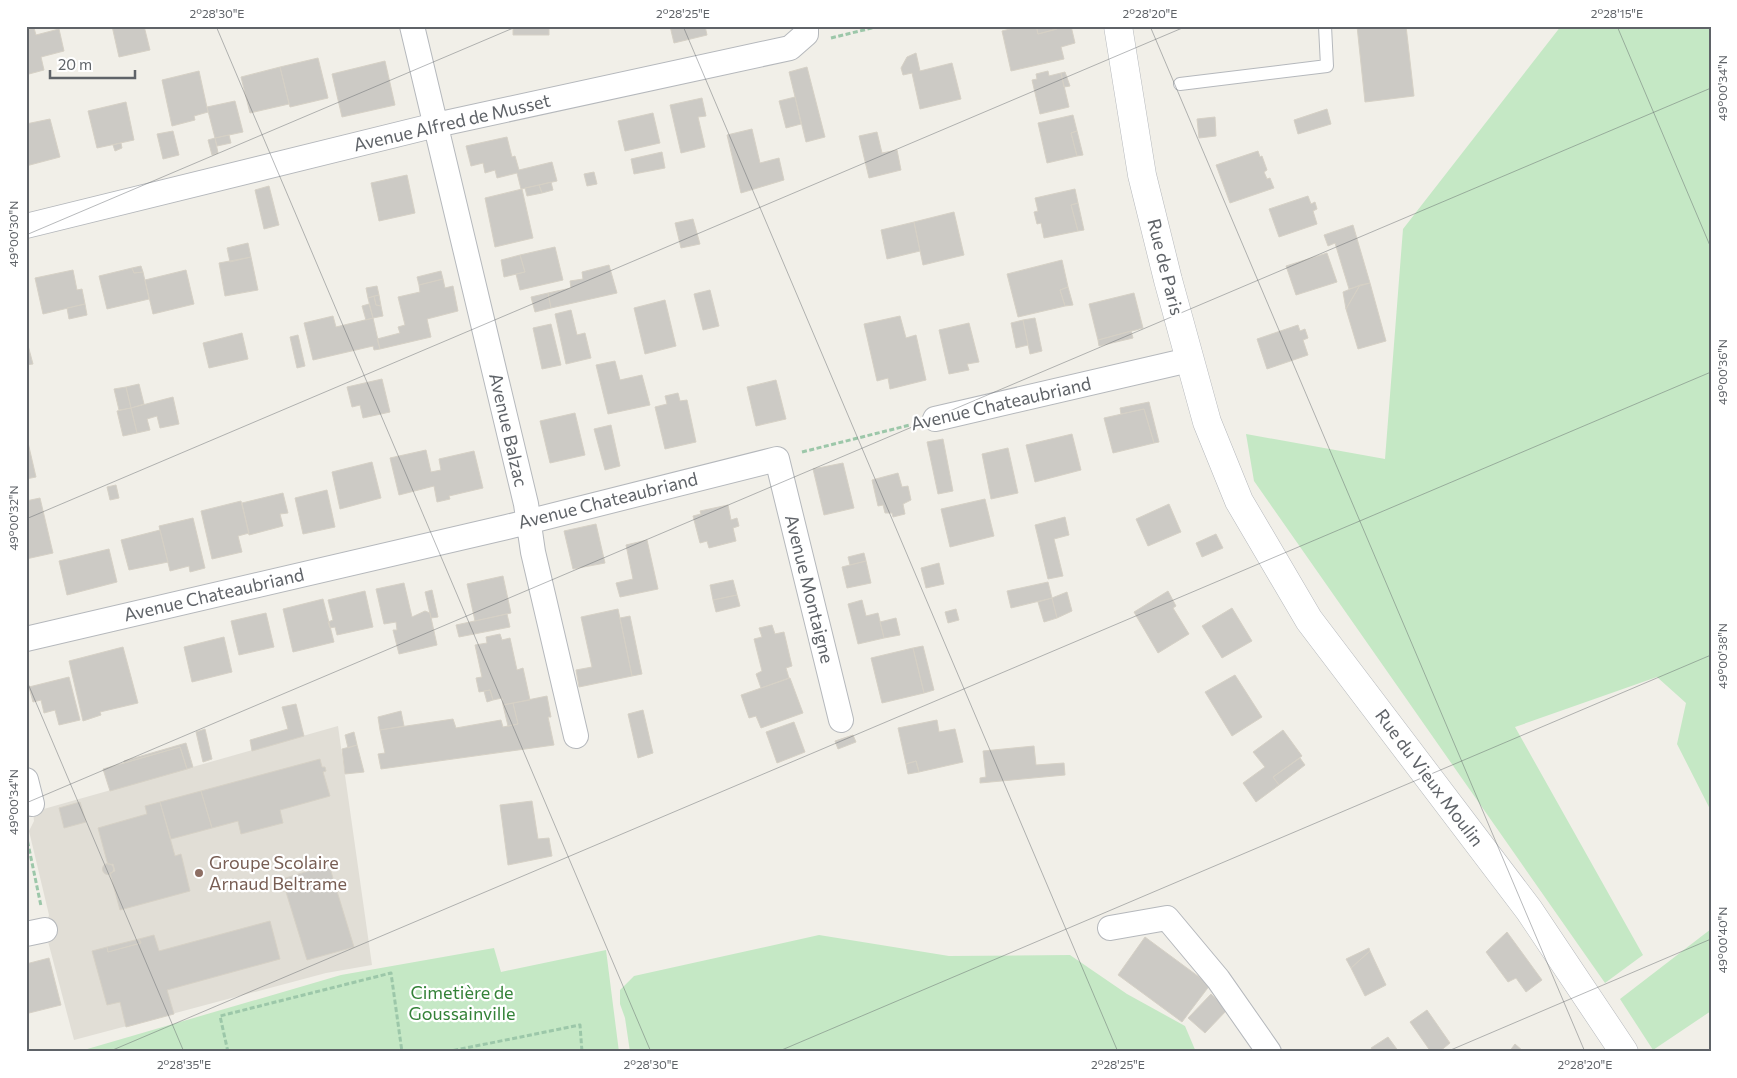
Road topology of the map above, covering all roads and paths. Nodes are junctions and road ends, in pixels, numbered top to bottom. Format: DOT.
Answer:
graph roads {
  1 [pos="412,26"];
  2 [pos="806,26"];
  3 [pos="880,26"];
  4 [pos="1118,26"];
  5 [pos="1325,26"];
  6 [pos="790,48"];
  7 [pos="1180,84"];
  8 [pos="436,125"];
  9 [pos="26,226"];
  10 [pos="1190,360"];
  11 [pos="935,419"];
  12 [pos="777,459"];
  13 [pos="1239,501"];
  14 [pos="529,521"];
  15 [pos="26,639"];
  16 [pos="841,720"];
  17 [pos="576,736"];
  18 [pos="26,780"];
  19 [pos="32,804"];
  20 [pos="26,834"];
  21 [pos="1110,928"];
  22 [pos="37,932"];
  23 [pos="228,1052"];
  24 [pos="402,1052"];
  25 [pos="446,1052"];
  26 [pos="582,1052"];
  27 [pos="1269,1052"];
  28 [pos="1624,1052"];
  1 -- 8 [label="street, Avenue Balzac"];
  2 -- 6 [label="street"];
  3 -- 6 [label="path"];
  4 -- 10 [label="street, Rue de Paris"];
  5 -- 7 [label="lane"];
  6 -- 8 [label="street, Avenue Alfred de Musset"];
  8 -- 9 [label="street, Avenue Alfred de Musset"];
  8 -- 14 [label="street, Avenue Balzac"];
  10 -- 11 [label="street, Avenue Chateaubriand"];
  10 -- 13 [label="street, Rue de Paris"];
  11 -- 12 [label="path, Avenue Chateaubriand"];
  12 -- 14 [label="street, Avenue Chateaubriand"];
  12 -- 16 [label="street, Avenue Montaigne"];
  13 -- 28 [label="street, Rue du Vieux Moulin"];
  14 -- 15 [label="street, Avenue Chateaubriand"];
  14 -- 17 [label="street, Avenue Balzac"];
  18 -- 19 [label="street"];
  20 -- 22 [label="path"];
  21 -- 27 [label="street"];
  23 -- 24 [label="path"];
  25 -- 26 [label="path"];
}
